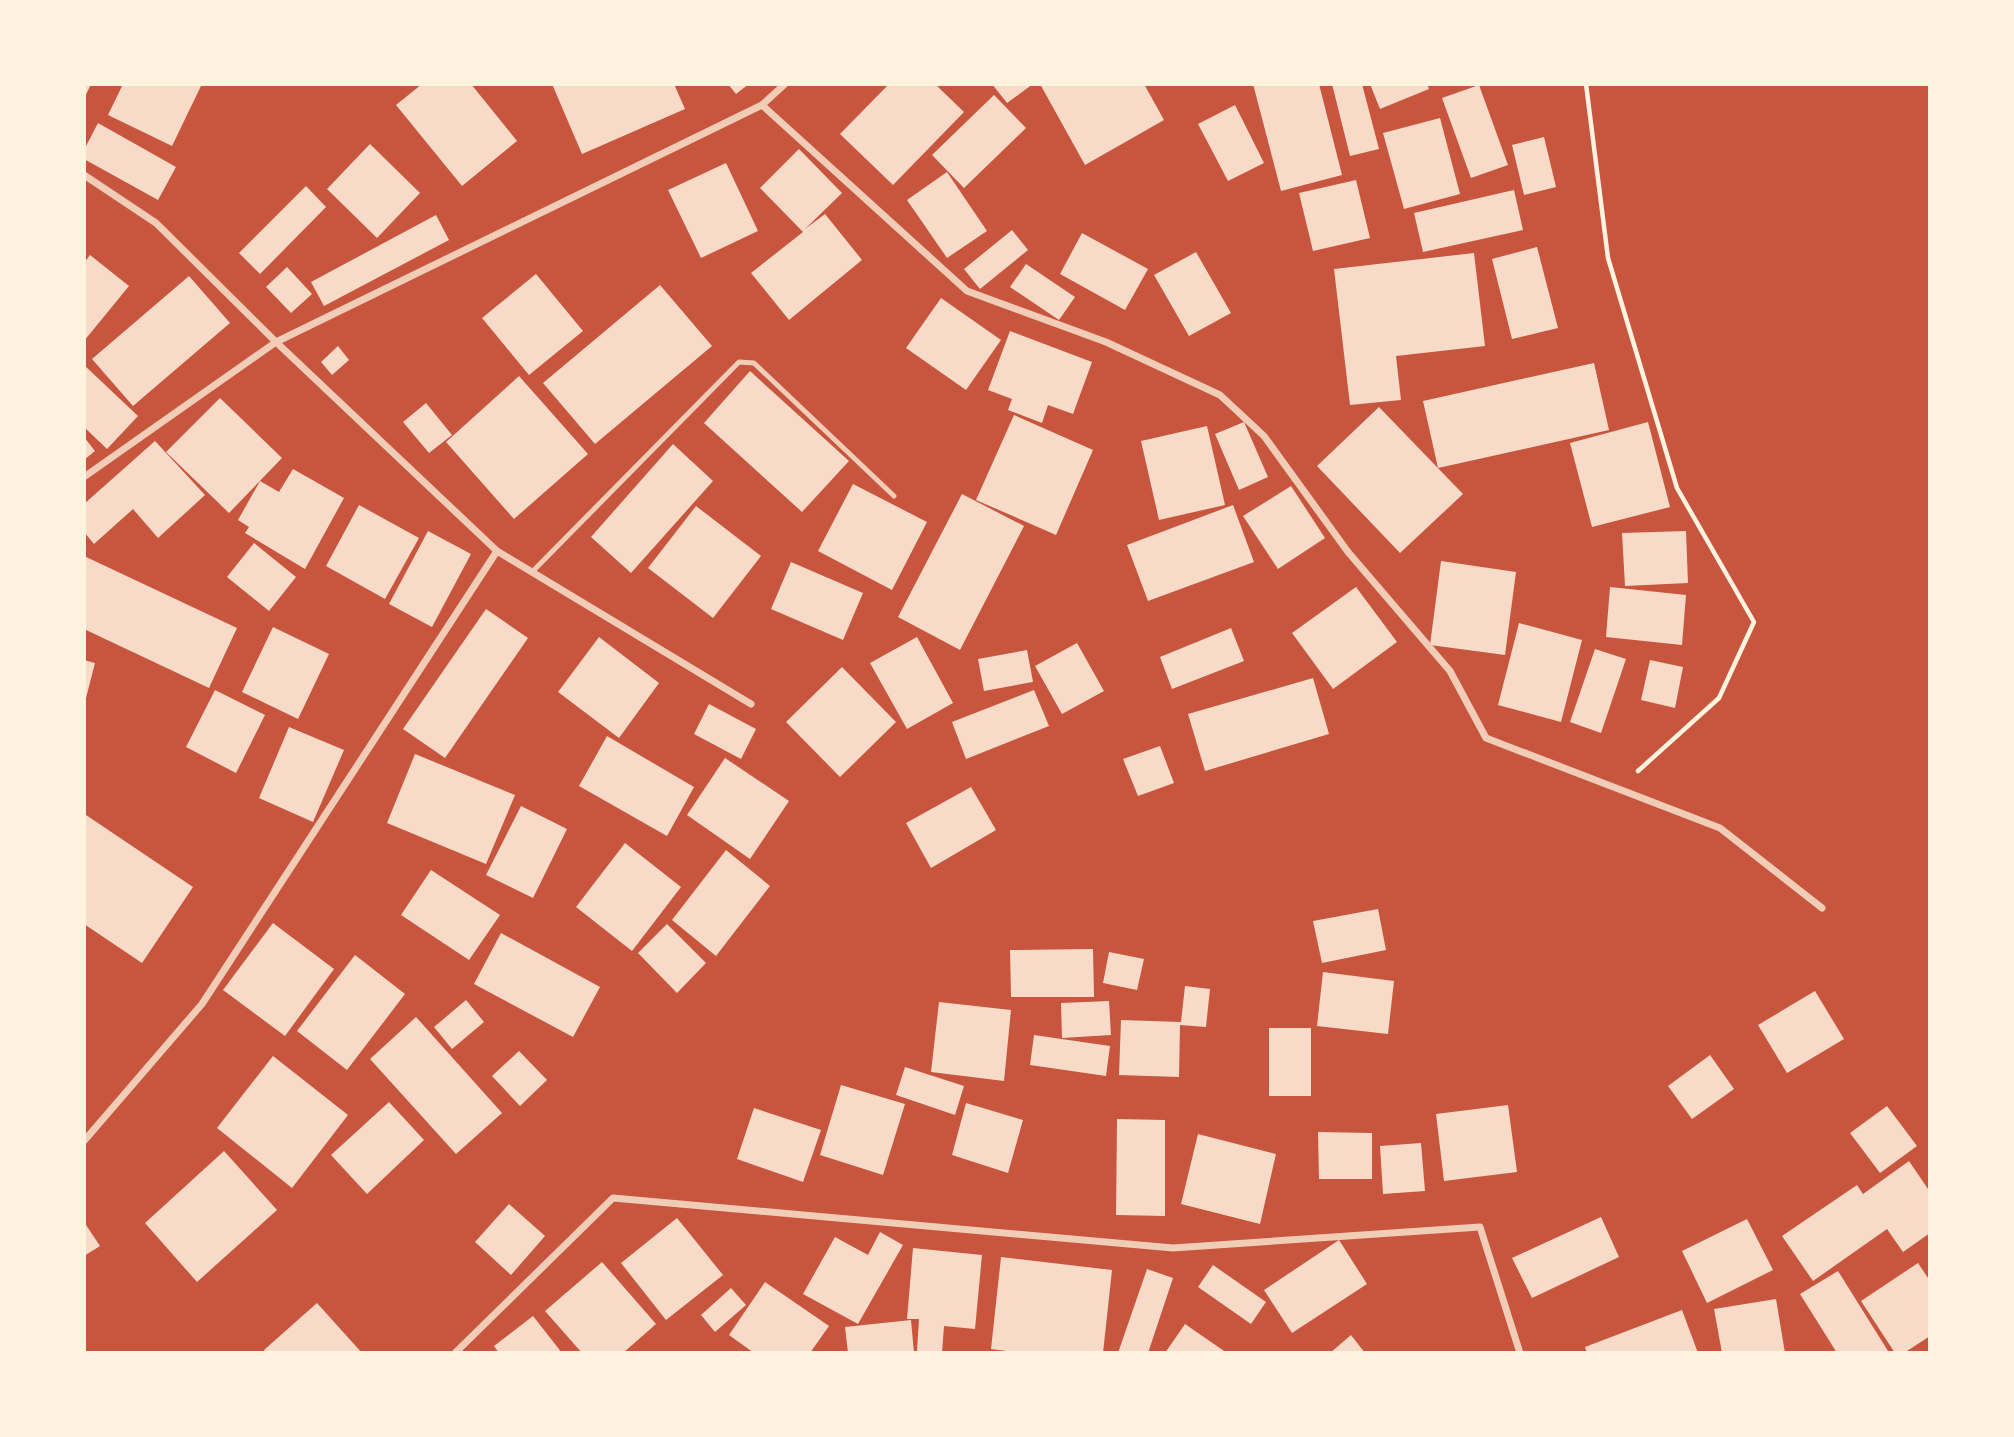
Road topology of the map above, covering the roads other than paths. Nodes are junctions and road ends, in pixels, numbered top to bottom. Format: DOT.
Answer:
graph roads {
  1 [pos="785,84"];
  2 [pos="762,105"];
  3 [pos="84,175"];
  4 [pos="276,342"];
  5 [pos="84,477"];
  6 [pos="894,496"];
  7 [pos="497,551"];
  8 [pos="532,572"];
  9 [pos="751,704"];
  10 [pos="1822,908"];
  11 [pos="84,1141"];
  12 [pos="455,1353"];
  13 [pos="1520,1353"];
  1 -- 2 [label="street"];
  2 -- 4 [label="street"];
  2 -- 10 [label="street"];
  3 -- 4 [label="street"];
  4 -- 5 [label="street"];
  4 -- 7 [label="street"];
  6 -- 8 [label="lane"];
  7 -- 8 [label="street"];
  7 -- 11 [label="street"];
  8 -- 9 [label="street"];
  12 -- 13 [label="street"];
}
